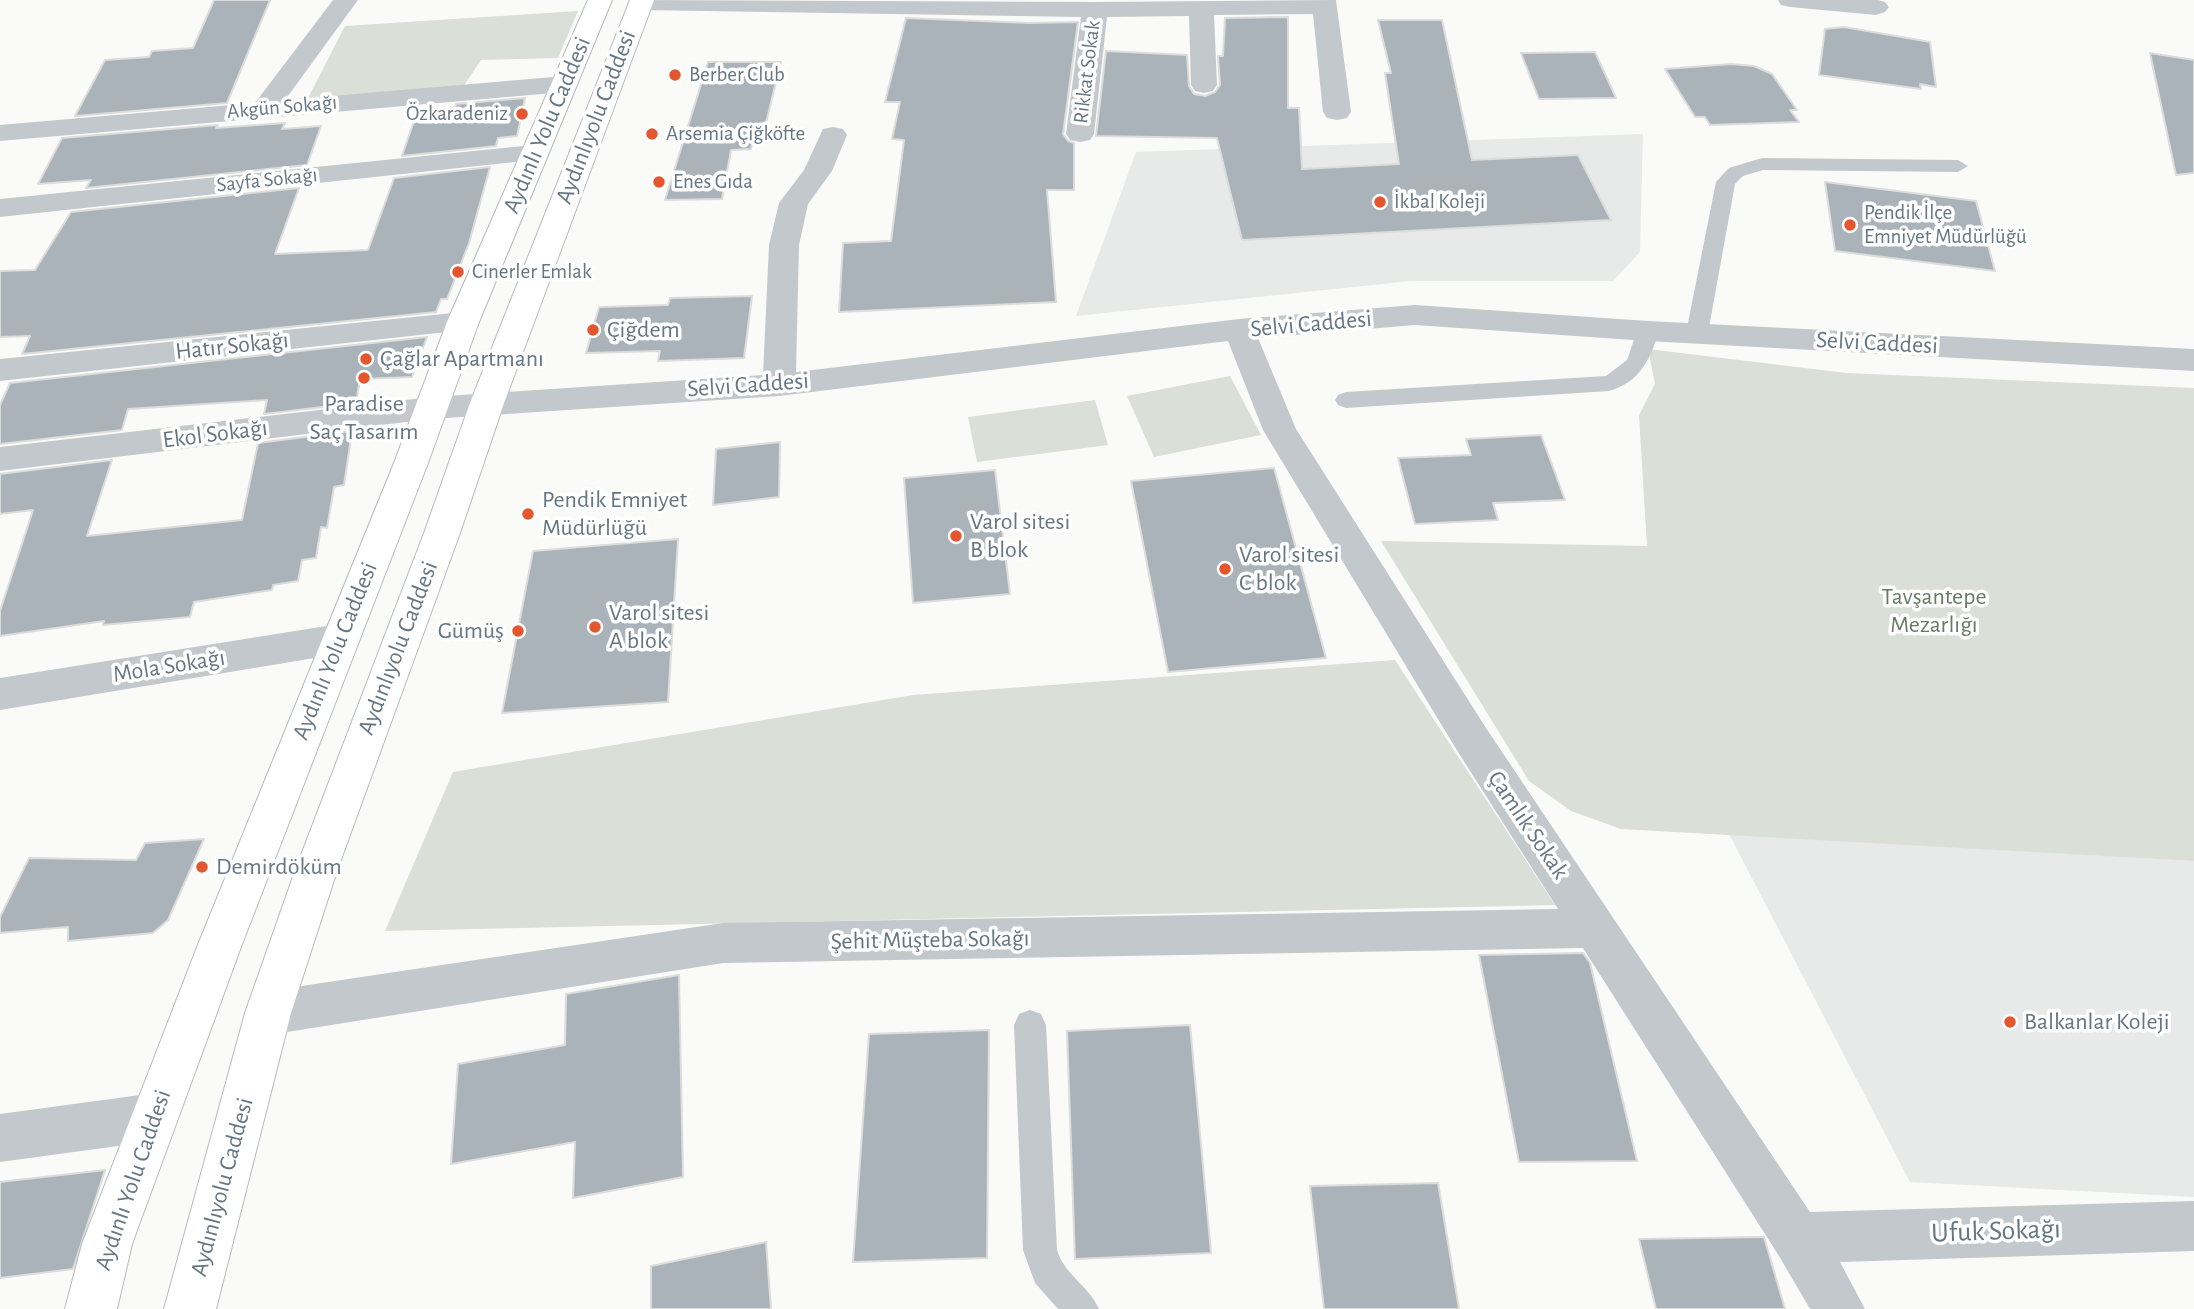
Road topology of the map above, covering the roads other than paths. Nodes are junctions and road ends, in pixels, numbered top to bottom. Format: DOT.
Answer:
graph roads {
  1 [pos="346,0"];
  2 [pos="600,0"];
  3 [pos="1790,0"];
  4 [pos="642,1"];
  5 [pos="1324,3"];
  6 [pos="1875,4"];
  7 [pos="1201,8"];
  8 [pos="1095,9"];
  9 [pos="565,83"];
  10 [pos="1204,85"];
  11 [pos="265,108"];
  12 [pos="1337,112"];
  13 [pos="0,133"];
  14 [pos="1080,134"];
  15 [pos="833,135"];
  16 [pos="533,153"];
  17 [pos="1958,166"];
  18 [pos="0,208"];
  19 [pos="463,321"];
  20 [pos="1239,329"];
  21 [pos="1648,331"];
  22 [pos="1697,333"];
  23 [pos="2194,360"];
  24 [pos="0,370"];
  25 [pos="779,385"];
  26 [pos="1346,400"];
  27 [pos="487,403"];
  28 [pos="431,408"];
  29 [pos="0,459"];
  30 [pos="339,639"];
  31 [pos="0,694"];
  32 [pos="1597,928"];
  33 [pos="268,1013"];
  34 [pos="1030,1025"];
  35 [pos="155,1117"];
  36 [pos="0,1138"];
  37 [pos="2194,1226"];
  38 [pos="1797,1238"];
  39 [pos="91,1309"];
  40 [pos="190,1309"];
  41 [pos="1081,1309"];
  42 [pos="1839,1309"];
  1 -- 11 [label="street"];
  2 -- 9 [label="main road, Aydınlı Yolu Caddesi"];
  3 -- 6 [label="street"];
  4 -- 8 [label="street"];
  4 -- 27 [label="main road, Aydınlıyolu Caddesi"];
  5 -- 7 [label="street"];
  5 -- 12 [label="street"];
  7 -- 8 [label="street"];
  7 -- 10 [label="street"];
  8 -- 14 [label="street, Rikkat Sokak"];
  9 -- 11 [label="street, Akgün Sokağı"];
  9 -- 16 [label="main road, Aydınlı Yolu Caddesi"];
  11 -- 13 [label="street, Akgün Sokağı"];
  15 -- 25 [label="street"];
  16 -- 18 [label="street, Sayfa Sokağı"];
  16 -- 19 [label="main road, Aydınlı Yolu Caddesi"];
  17 -- 22 [label="lane"];
  19 -- 24 [label="street, Hatır Sokağı"];
  19 -- 28 [label="main road, Aydınlı Yolu Caddesi"];
  20 -- 21 [label="street, Selvi Caddesi"];
  20 -- 25 [label="street, Selvi Caddesi"];
  20 -- 32 [label="street, Çamlık Sokak"];
  21 -- 22 [label="street, Selvi Caddesi"];
  21 -- 26 [label="lane"];
  22 -- 23 [label="street, Selvi Caddesi"];
  25 -- 27 [label="street, Selvi Caddesi"];
  27 -- 28 [label="street, Selvi Caddesi"];
  27 -- 33 [label="main road, Aydınlıyolu Caddesi"];
  28 -- 29 [label="street, Ekol Sokağı"];
  28 -- 30 [label="main road, Aydınlı Yolu Caddesi"];
  30 -- 31 [label="street, Mola Sokağı"];
  30 -- 35 [label="main road, Aydınlı Yolu Caddesi"];
  32 -- 33 [label="street, Şehit Müşteba Sokağı"];
  32 -- 38 [label="street, Çamlık Sokak"];
  33 -- 40 [label="main road, Aydınlıyolu Caddesi"];
  34 -- 41 [label="lane"];
  35 -- 36 [label="street"];
  35 -- 39 [label="main road, Aydınlı Yolu Caddesi"];
  37 -- 38 [label="street, Ufuk Sokağı"];
  38 -- 42 [label="street, Çamlık Sokak"];
}
